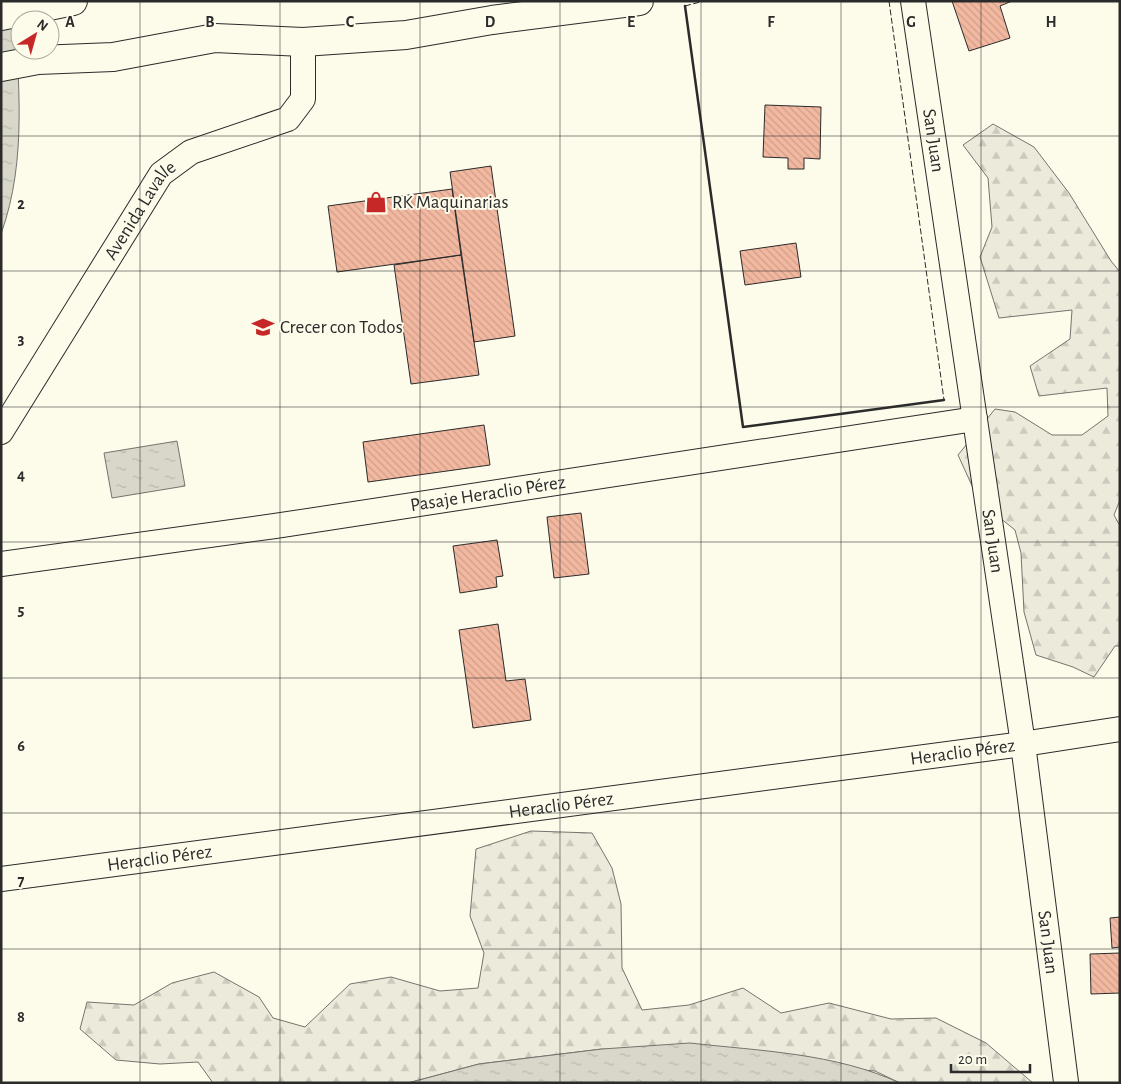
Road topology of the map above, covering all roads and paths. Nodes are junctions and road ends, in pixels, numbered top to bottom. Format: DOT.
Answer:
graph roads {
  1 [pos="73,1"];
  2 [pos="640,1"];
  3 [pos="913,1"];
  4 [pos="1,16"];
  5 [pos="303,42"];
  6 [pos="1,67"];
  7 [pos="975,419"];
  8 [pos="1,432"];
  9 [pos="1,564"];
  10 [pos="1120,729"];
  11 [pos="1023,744"];
  12 [pos="1,879"];
  13 [pos="1066,1082"];
  1 -- 4 [label="main road"];
  2 -- 5 [label="main road"];
  3 -- 7 [label="street, San Juan"];
  5 -- 6 [label="main road"];
  5 -- 8 [label="street, Avenida Lavalle"];
  7 -- 9 [label="street, Pasaje Heraclio Pérez"];
  7 -- 11 [label="street, San Juan"];
  10 -- 11 [label="street, Heraclio Pérez"];
  11 -- 12 [label="street, Heraclio Pérez"];
  11 -- 13 [label="street, San Juan"];
}
